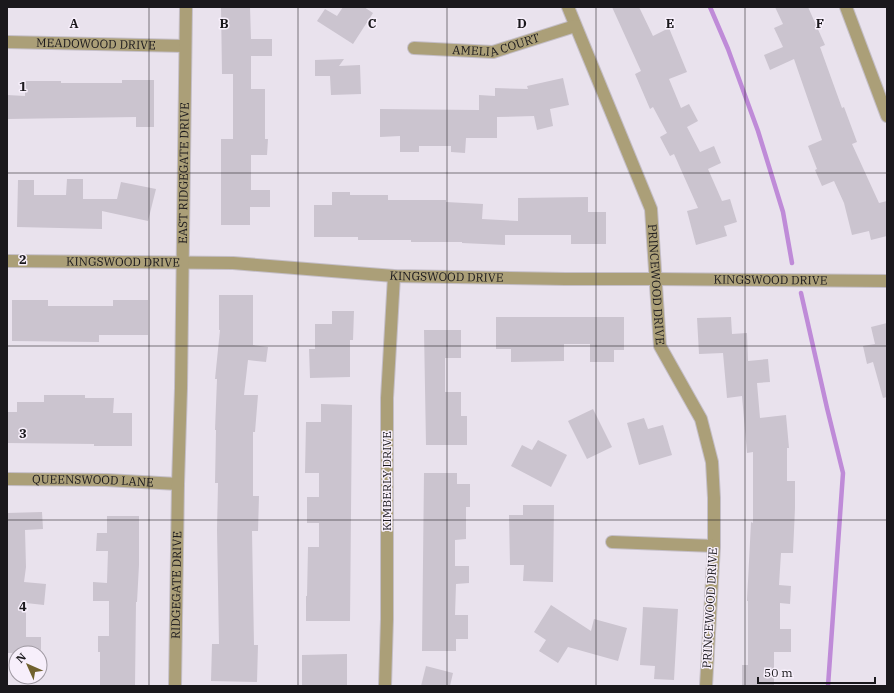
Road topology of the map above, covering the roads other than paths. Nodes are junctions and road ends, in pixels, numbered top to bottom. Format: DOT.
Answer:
graph roads {
  1 [pos="186,7"];
  2 [pos="568,7"];
  3 [pos="846,7"];
  4 [pos="576,26"];
  5 [pos="7,42"];
  6 [pos="185,46"];
  7 [pos="414,48"];
  8 [pos="883,92"];
  9 [pos="887,116"];
  10 [pos="7,260"];
  11 [pos="182,262"];
  12 [pos="394,276"];
  13 [pos="656,278"];
  14 [pos="887,281"];
  15 [pos="7,480"];
  16 [pos="178,484"];
  17 [pos="612,542"];
  18 [pos="714,546"];
  19 [pos="175,686"];
  20 [pos="385,686"];
  21 [pos="706,686"];
  1 -- 6 [label="street, EAST RIDGEGATE DRIVE"];
  2 -- 4 [label="street, PRINCEWOOD DRIVE"];
  3 -- 8 [label="street"];
  4 -- 7 [label="street, AMELIA COURT"];
  4 -- 13 [label="street, PRINCEWOOD DRIVE"];
  5 -- 6 [label="street, MEADOWOOD DRIVE"];
  6 -- 11 [label="street, EAST RIDGEGATE DRIVE"];
  8 -- 9 [label="street"];
  10 -- 11 [label="street, KINGSWOOD DRIVE"];
  11 -- 12 [label="street, KINGSWOOD DRIVE"];
  11 -- 16 [label="street, EAST RIDGEGATE DRIVE"];
  12 -- 13 [label="street, KINGSWOOD DRIVE"];
  12 -- 20 [label="street, KIMBERLY DRIVE"];
  13 -- 14 [label="street, KINGSWOOD DRIVE"];
  13 -- 18 [label="street, PRINCEWOOD DRIVE"];
  15 -- 16 [label="street, QUEENSWOOD LANE"];
  16 -- 19 [label="street, RIDGEGATE DRIVE"];
  17 -- 18 [label="street"];
  18 -- 21 [label="street, PRINCEWOOD DRIVE"];
}
